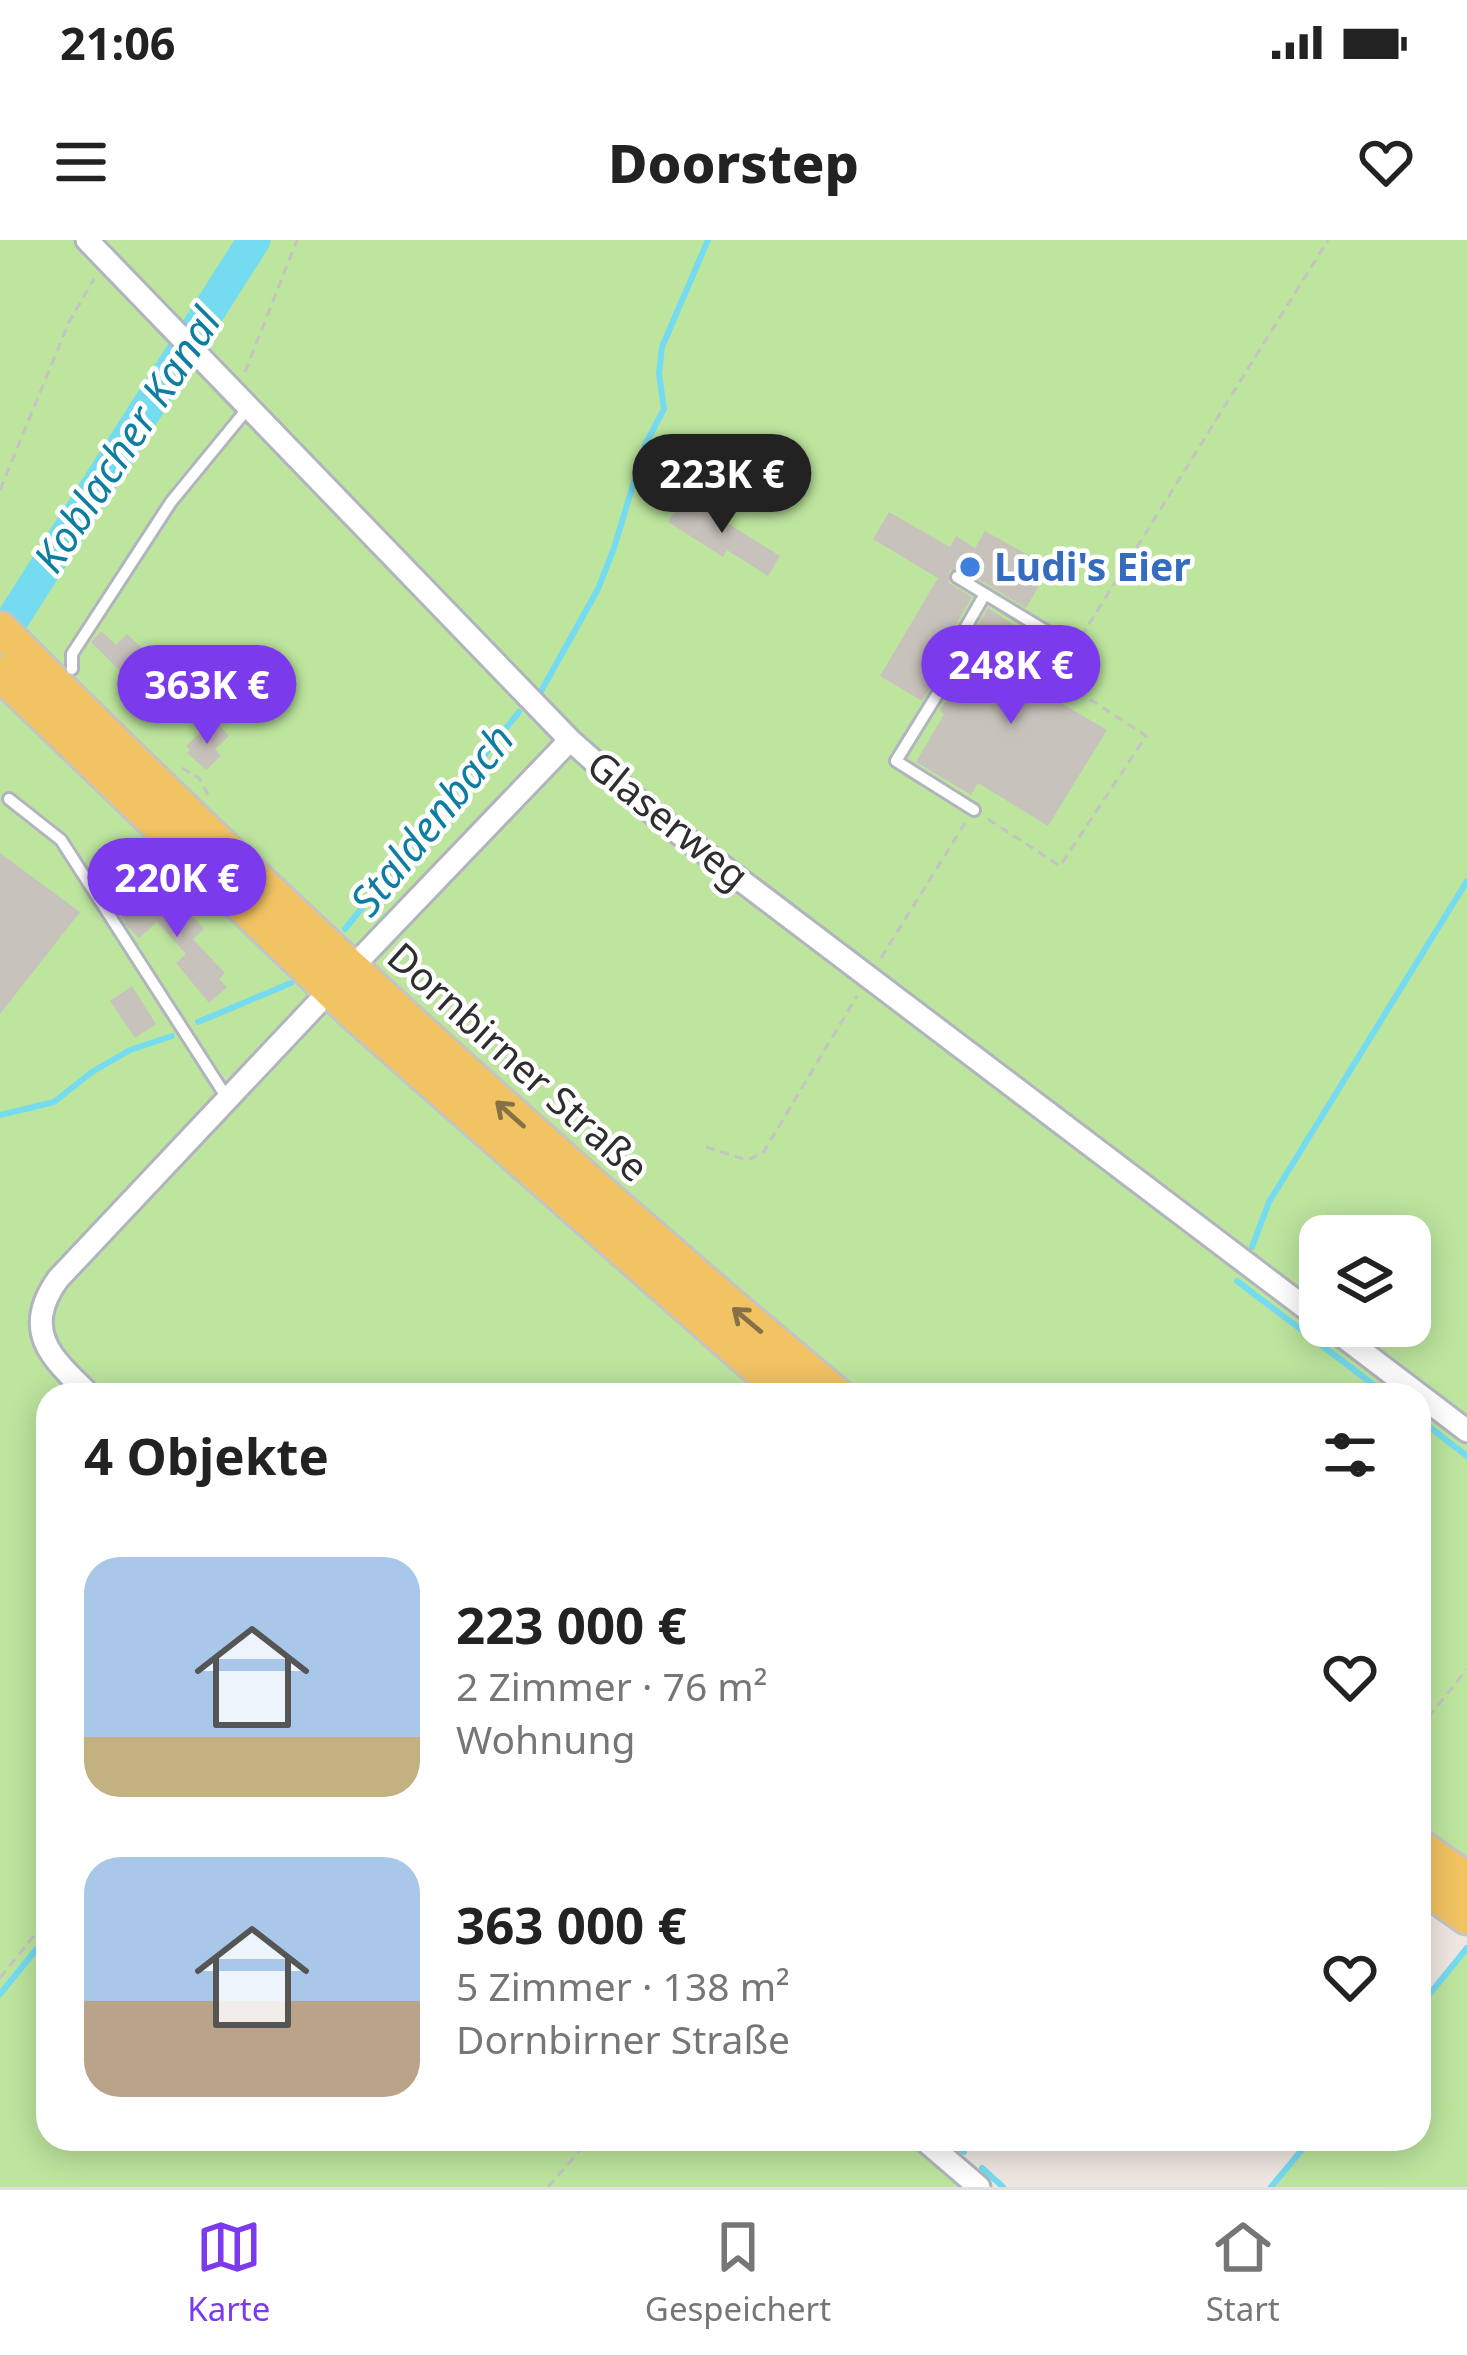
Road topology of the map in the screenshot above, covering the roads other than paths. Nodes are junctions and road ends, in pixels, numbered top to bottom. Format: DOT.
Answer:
graph roads {
  1 [pos="87,240"];
  2 [pos="234,394"];
  3 [pos="957,577"];
  4 [pos="986,594"];
  5 [pos="0,629"];
  6 [pos="1075,648"];
  7 [pos="33,675"];
  8 [pos="570,740"];
  9 [pos="9,799"];
  10 [pos="974,810"];
  11 [pos="364,955"];
  12 [pos="317,1004"];
  13 [pos="227,1098"];
  14 [pos="1299,1303"];
  15 [pos="1357,1347"];
  16 [pos="78,1383"];
  17 [pos="774,1383"];
  18 [pos="823,1383"];
  19 [pos="1404,1383"];
  20 [pos="1431,1404"];
  21 [pos="1467,1431"];
  22 [pos="1431,1854"];
  23 [pos="1467,1880"];
  24 [pos="1431,1892"];
  25 [pos="1467,1917"];
  26 [pos="937,2151"];
  27 [pos="979,2187"];
  1 -- 2 [label="street, Glaserweg"];
  2 -- 7 [label="lane"];
  2 -- 8 [label="street, Glaserweg"];
  3 -- 4 [label="lane"];
  4 -- 6 [label="lane"];
  4 -- 10 [label="lane"];
  5 -- 7 [label="main road, Dornbirner Straße"];
  7 -- 17 [label="main road, Dornbirner Straße"];
  18 -- 7 [label="main road, Dornbirner Straße, one-way"];
  8 -- 11 [label="street"];
  8 -- 14 [label="street, Glaserweg"];
  9 -- 13 [label="lane"];
  12 -- 13 [label="street"];
  13 -- 16 [label="street"];
  15 -- 19 [label="street"];
  20 -- 21 [label="street"];
  22 -- 23 [label="main road"];
  24 -- 25 [label="main road"];
  26 -- 27 [label="street"];
}
